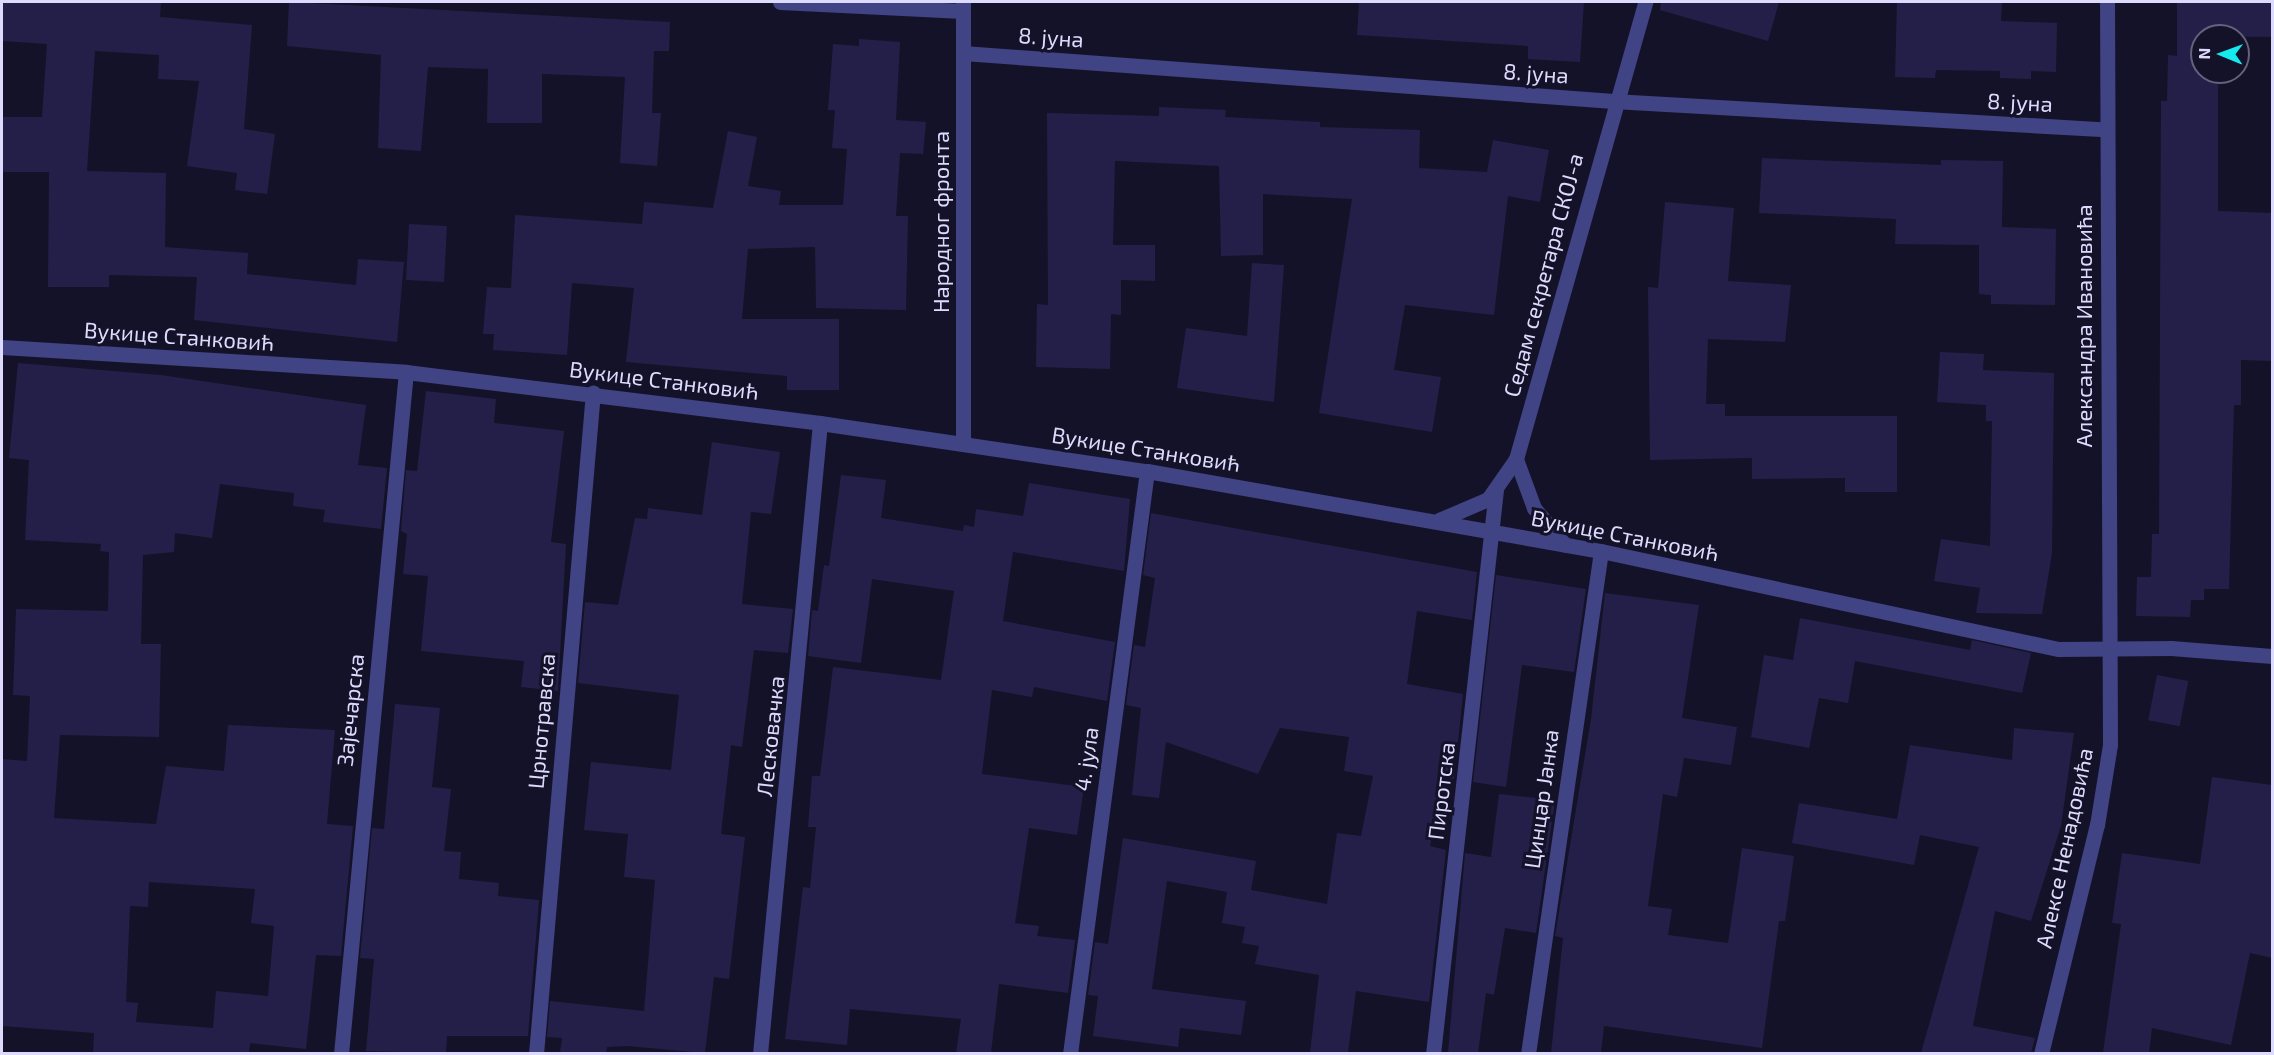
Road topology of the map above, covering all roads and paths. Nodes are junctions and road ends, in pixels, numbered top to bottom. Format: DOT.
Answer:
graph roads {
  1 [pos="780,2"];
  2 [pos="1645,2"];
  3 [pos="2107,2"];
  4 [pos="963,6"];
  5 [pos="963,53"];
  6 [pos="1614,101"];
  7 [pos="2105,129"];
  8 [pos="2,347"];
  9 [pos="406,372"];
  10 [pos="593,392"];
  11 [pos="820,423"];
  12 [pos="963,443"];
  13 [pos="1516,459"];
  14 [pos="1147,471"];
  15 [pos="1496,490"];
  16 [pos="1436,521"];
  17 [pos="1494,533"];
  18 [pos="1565,545"];
  19 [pos="1600,551"];
  20 [pos="2109,651"];
  21 [pos="2272,656"];
  22 [pos="341,1053"];
  23 [pos="536,1053"];
  24 [pos="760,1053"];
  25 [pos="1070,1053"];
  26 [pos="1433,1053"];
  27 [pos="1528,1053"];
  28 [pos="2041,1053"];
  1 -- 4 [label="street"];
  2 -- 6 [label="street, Седам секретара СКОЈ-а"];
  3 -- 7 [label="street, Александра Ивановића"];
  4 -- 5 [label="street, Народног фронта"];
  5 -- 6 [label="street, 8. јуна"];
  5 -- 12 [label="street, Народног фронта"];
  6 -- 7 [label="street, 8. јуна"];
  6 -- 13 [label="street, Седам секретара СКОЈ-а"];
  7 -- 20 [label="street, Александра Ивановића"];
  8 -- 9 [label="street, Вукице Станковић"];
  9 -- 10 [label="street, Вукице Станковић"];
  9 -- 22 [label="street, Зајечарска"];
  10 -- 11 [label="street, Вукице Станковић"];
  10 -- 23 [label="street, Црнотравска"];
  11 -- 12 [label="street, Вукице Станковић"];
  11 -- 24 [label="street, Лесковачка"];
  12 -- 14 [label="street, Вукице Станковић"];
  13 -- 15 [label="street, Седам секретара СКОЈ-а"];
  13 -- 18 [label="street"];
  14 -- 16 [label="street, Вукице Станковић"];
  14 -- 25 [label="street, 4. јула"];
  15 -- 16 [label="street, Седам секретара СКОЈ-а"];
  15 -- 17 [label="street, Пиротска"];
  16 -- 17 [label="street, Вукице Станковић"];
  17 -- 18 [label="street, Вукице Станковић"];
  17 -- 26 [label="street, Пиротска"];
  18 -- 19 [label="street, Вукице Станковић"];
  19 -- 20 [label="street, Вукице Станковић"];
  19 -- 27 [label="street, Цинцар Јанка"];
  20 -- 21 [label="street, Вукице Станковић"];
  20 -- 28 [label="street, Алексе Ненадовића"];
}
